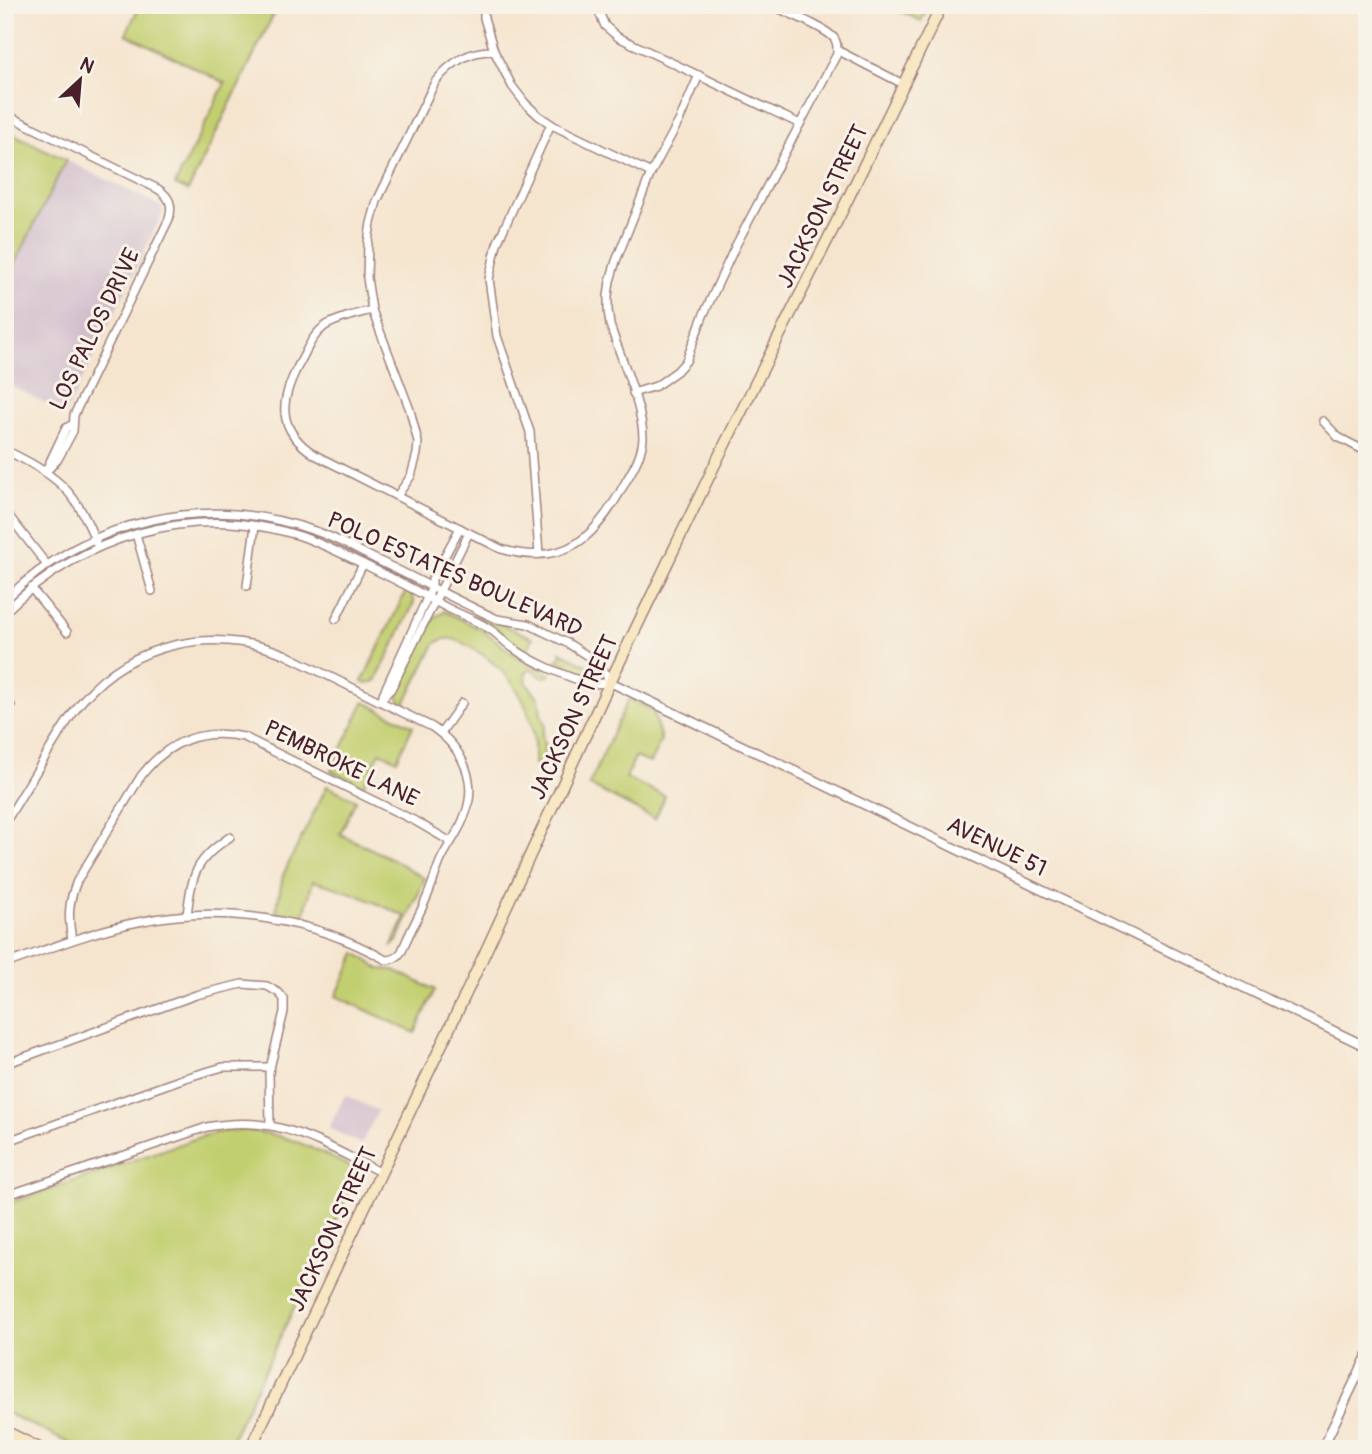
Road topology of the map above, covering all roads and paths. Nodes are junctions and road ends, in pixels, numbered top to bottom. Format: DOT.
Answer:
graph roads {
  1 [pos="484,5"];
  2 [pos="597,5"];
  3 [pos="771,5"];
  4 [pos="942,5"];
  5 [pos="837,50"];
  6 [pos="494,51"];
  7 [pos="699,75"];
  8 [pos="904,84"];
  9 [pos="5,114"];
  10 [pos="551,124"];
  11 [pos="800,124"];
  12 [pos="651,173"];
  13 [pos="372,310"];
  14 [pos="633,393"];
  15 [pos="1323,421"];
  16 [pos="5,450"];
  17 [pos="1367,452"];
  18 [pos="46,472"];
  19 [pos="397,496"];
  20 [pos="5,511"];
  21 [pos="256,526"];
  22 [pos="460,528"];
  23 [pos="469,533"];
  24 [pos="136,534"];
  25 [pos="96,543"];
  26 [pos="539,554"];
  27 [pos="363,564"];
  28 [pos="47,565"];
  29 [pos="247,586"];
  30 [pos="31,588"];
  31 [pos="436,589"];
  32 [pos="152,591"];
  33 [pos="431,598"];
  34 [pos="5,600"];
  35 [pos="5,612"];
  36 [pos="336,619"];
  37 [pos="67,632"];
  38 [pos="610,682"];
  39 [pos="379,701"];
  40 [pos="463,704"];
  41 [pos="441,733"];
  42 [pos="5,823"];
  43 [pos="230,837"];
  44 [pos="451,842"];
  45 [pos="187,915"];
  46 [pos="72,940"];
  47 [pos="5,964"];
  48 [pos="1367,1047"];
  49 [pos="5,1064"];
  50 [pos="270,1067"];
  51 [pos="270,1125"];
  52 [pos="5,1142"];
  53 [pos="380,1172"];
  54 [pos="5,1196"];
  55 [pos="1367,1356"];
  56 [pos="5,1431"];
  57 [pos="41,1449"];
  58 [pos="250,1449"];
  59 [pos="1322,1449"];
  1 -- 6 [label="street"];
  2 -- 7 [label="street"];
  3 -- 5 [label="street"];
  4 -- 8 [label="main road, JACKSON STREET"];
  5 -- 8 [label="street"];
  5 -- 11 [label="street"];
  6 -- 10 [label="street"];
  6 -- 13 [label="street"];
  7 -- 11 [label="street"];
  7 -- 12 [label="street"];
  8 -- 38 [label="main road, JACKSON STREET"];
  9 -- 18 [label="street, LOS PALOS DRIVE"];
  10 -- 12 [label="street"];
  10 -- 26 [label="street"];
  11 -- 14 [label="street"];
  12 -- 14 [label="street"];
  13 -- 19 [label="street"];
  13 -- 19 [label="street"];
  14 -- 26 [label="street"];
  15 -- 17 [label="street"];
  16 -- 18 [label="street"];
  18 -- 25 [label="street"];
  19 -- 22 [label="street"];
  20 -- 28 [label="street"];
  21 -- 24 [label="street, POLO ESTATES BOULEVARD"];
  21 -- 27 [label="street, POLO ESTATES BOULEVARD"];
  21 -- 29 [label="street"];
  22 -- 23 [label="street"];
  22 -- 31 [label="street"];
  23 -- 26 [label="street"];
  23 -- 31 [label="street"];
  24 -- 25 [label="street, POLO ESTATES BOULEVARD"];
  24 -- 32 [label="street"];
  25 -- 28 [label="street, POLO ESTATES BOULEVARD"];
  25 -- 30 [label="street, POLO ESTATES BOULEVARD"];
  25 -- 31 [label="street, POLO ESTATES BOULEVARD"];
  27 -- 33 [label="street, POLO ESTATES BOULEVARD"];
  27 -- 36 [label="street"];
  28 -- 34 [label="street, POLO ESTATES BOULEVARD"];
  30 -- 35 [label="street, POLO ESTATES BOULEVARD"];
  30 -- 37 [label="street"];
  31 -- 33 [label="street"];
  31 -- 38 [label="street, POLO ESTATES BOULEVARD"];
  33 -- 38 [label="street, POLO ESTATES BOULEVARD"];
  33 -- 39 [label="street"];
  38 -- 48 [label="street, AVENUE 51"];
  38 -- 53 [label="main road, JACKSON STREET"];
  39 -- 41 [label="street"];
  39 -- 42 [label="street"];
  40 -- 41 [label="street"];
  41 -- 44 [label="street"];
  43 -- 45 [label="street"];
  44 -- 45 [label="street"];
  44 -- 46 [label="street, PEMBROKE LANE"];
  45 -- 46 [label="street"];
  46 -- 47 [label="street"];
  49 -- 50 [label="street"];
  50 -- 51 [label="street"];
  50 -- 52 [label="street"];
  51 -- 53 [label="street"];
  51 -- 54 [label="street"];
  53 -- 58 [label="main road, JACKSON STREET"];
  55 -- 59 [label="street"];
  56 -- 57 [label="main road"];
}
